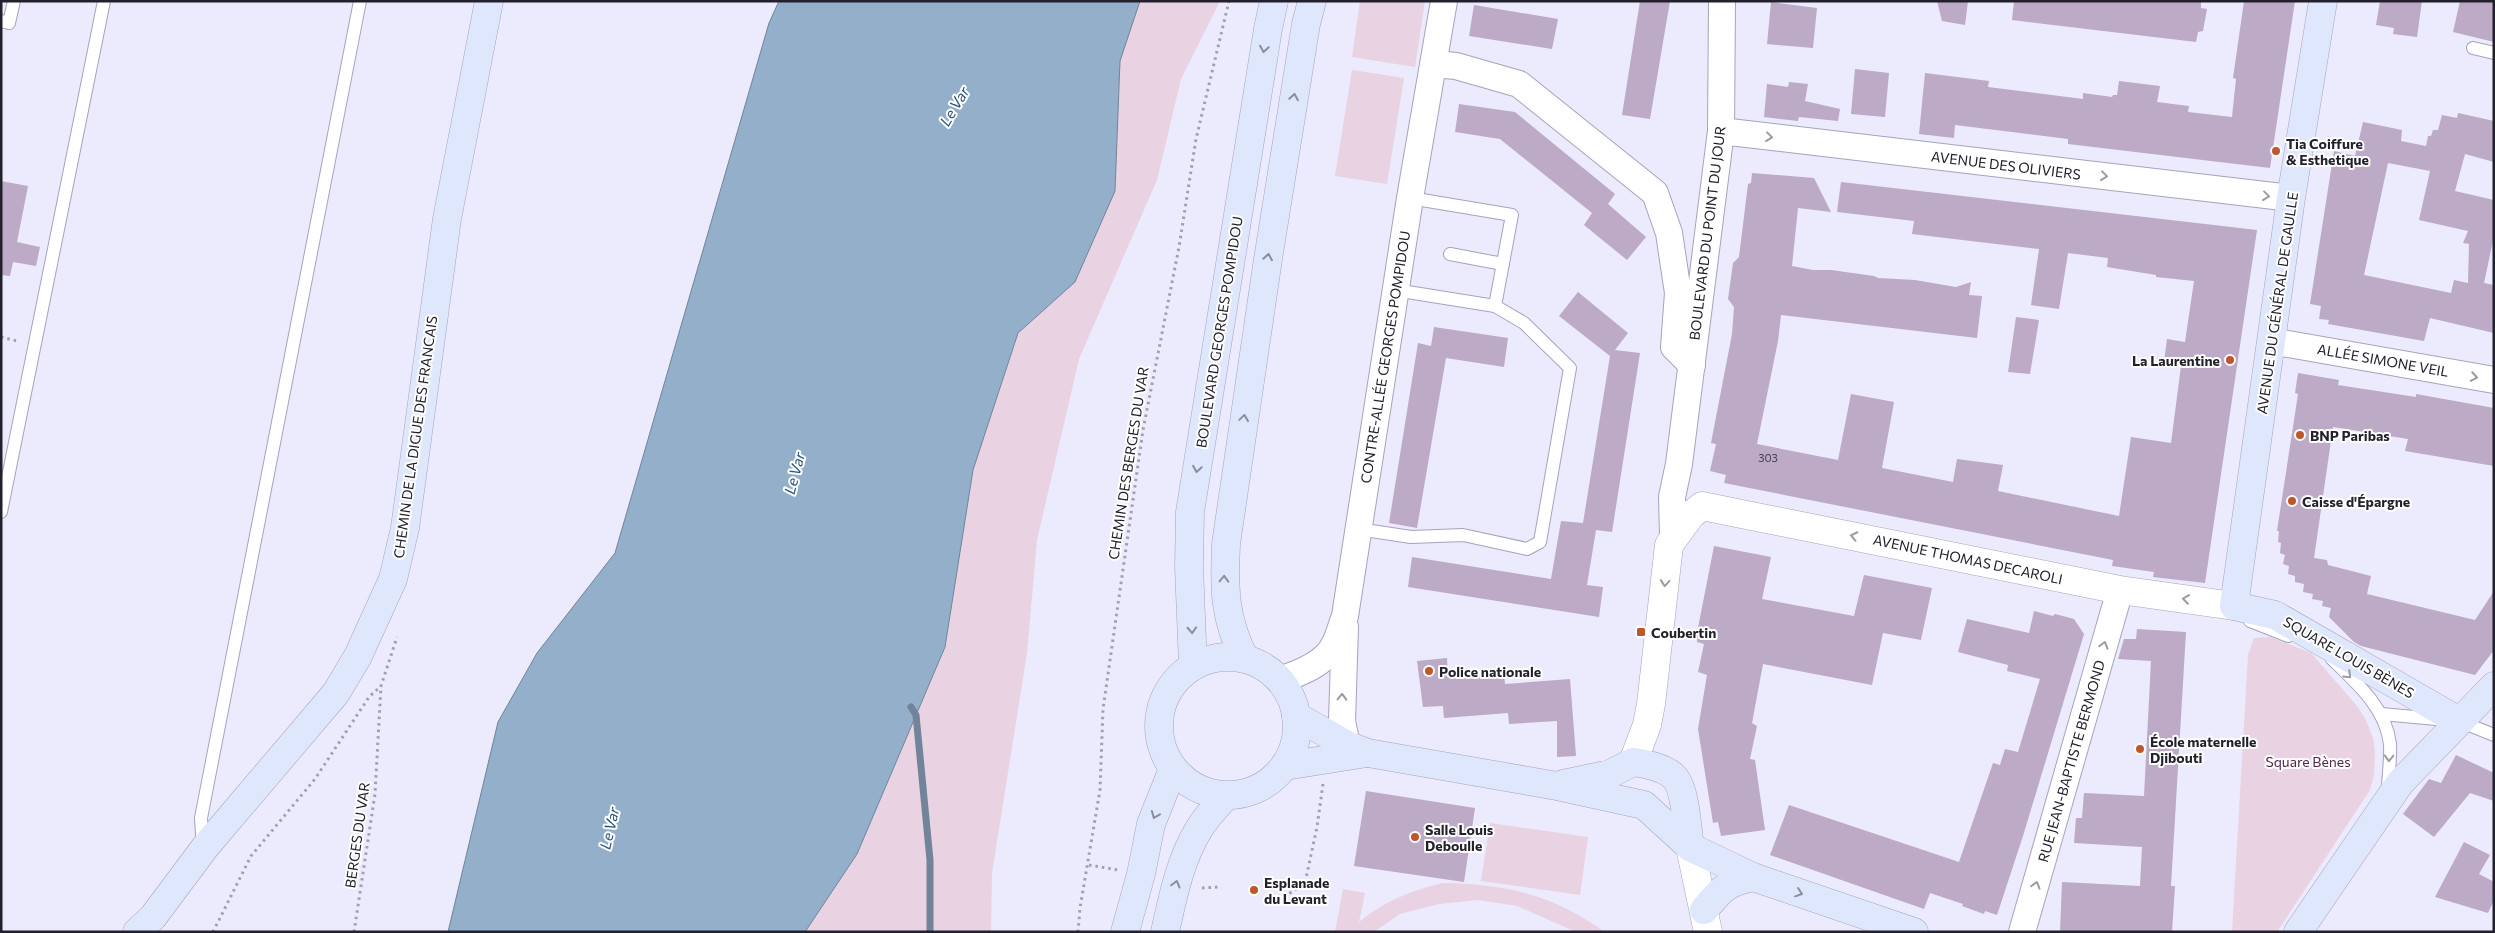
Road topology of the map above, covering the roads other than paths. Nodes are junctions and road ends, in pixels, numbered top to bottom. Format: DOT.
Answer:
graph roads {
  1 [pos="14,1"];
  2 [pos="104,1"];
  3 [pos="360,1"];
  4 [pos="489,1"];
  5 [pos="1274,1"];
  6 [pos="1312,1"];
  7 [pos="1444,1"];
  8 [pos="1722,1"];
  9 [pos="2323,1"];
  10 [pos="1,21"];
  11 [pos="2473,48"];
  12 [pos="2494,53"];
  13 [pos="1434,64"];
  14 [pos="1721,131"];
  15 [pos="1410,198"];
  16 [pos="2291,198"];
  17 [pos="1450,254"];
  18 [pos="1503,264"];
  19 [pos="1396,290"];
  20 [pos="1495,306"];
  21 [pos="2271,341"];
  22 [pos="1692,365"];
  23 [pos="2494,380"];
  24 [pos="1679,464"];
  25 [pos="1702,506"];
  26 [pos="1,512"];
  27 [pos="1358,529"];
  28 [pos="1674,536"];
  29 [pos="2120,590"];
  30 [pos="2234,606"];
  31 [pos="1345,616"];
  32 [pos="1245,659"];
  33 [pos="1193,666"];
  34 [pos="1279,680"];
  35 [pos="2494,686"];
  36 [pos="2381,714"];
  37 [pos="1296,716"];
  38 [pos="2459,721"];
  39 [pos="2494,735"];
  40 [pos="1358,749"];
  41 [pos="1633,762"];
  42 [pos="1285,766"];
  43 [pos="1173,769"];
  44 [pos="1677,782"];
  45 [pos="1557,786"];
  46 [pos="1226,796"];
  47 [pos="2387,803"];
  48 [pos="1644,805"];
  49 [pos="206,846"];
  50 [pos="1690,847"];
  51 [pos="1753,877"];
  52 [pos="1706,921"];
  53 [pos="146,927"];
  54 [pos="1125,932"];
  55 [pos="1166,932"];
  56 [pos="1914,932"];
  57 [pos="2022,932"];
  58 [pos="2298,932"];
  1 -- 10 [label="lane"];
  2 -- 26 [label="lane"];
  3 -- 49 [label="lane"];
  4 -- 49 [label="main road, CHEMIN DE LA DIGUE DES FRANCAIS"];
  5 -- 33 [label="main road, BOULEVARD GEORGES POMPIDOU, one-way"];
  32 -- 6 [label="main road, one-way"];
  7 -- 13 [label="street, CONTRE-ALLÉE GEORGES POMPIDOU"];
  8 -- 14 [label="street, BOULEVARD DU POINT DU JOUR"];
  9 -- 16 [label="main road, AVENUE DU GÉNÉRAL DE GAULLE"];
  11 -- 12 [label="lane"];
  13 -- 15 [label="street, CONTRE-ALLÉE GEORGES POMPIDOU"];
  13 -- 22 [label="street"];
  14 -- 16 [label="street, AVENUE DES OLIVIERS, one-way"];
  14 -- 22 [label="street, BOULEVARD DU POINT DU JOUR"];
  15 -- 18 [label="lane"];
  15 -- 19 [label="street, CONTRE-ALLÉE GEORGES POMPIDOU"];
  16 -- 21 [label="main road, AVENUE DU GÉNÉRAL DE GAULLE"];
  17 -- 18 [label="lane"];
  18 -- 20 [label="lane"];
  19 -- 20 [label="lane"];
  19 -- 27 [label="street, CONTRE-ALLÉE GEORGES POMPIDOU"];
  20 -- 27 [label="lane"];
  21 -- 23 [label="street, ALLÉE SIMONE VEIL, one-way"];
  21 -- 30 [label="main road, AVENUE DU GÉNÉRAL DE GAULLE"];
  22 -- 24 [label="street, BOULEVARD DU POINT DU JOUR"];
  24 -- 25 [label="street"];
  24 -- 28 [label="street, BOULEVARD DU POINT DU JOUR"];
  25 -- 28 [label="street, BOULEVARD DU POINT DU JOUR"];
  29 -- 25 [label="street, AVENUE THOMAS DECAROLI, one-way"];
  27 -- 31 [label="street, CONTRE-ALLÉE GEORGES POMPIDOU"];
  28 -- 41 [label="street, BOULEVARD DU POINT DU JOUR, one-way"];
  30 -- 29 [label="street, AVENUE THOMAS DECAROLI, one-way"];
  57 -- 29 [label="street, RUE JEAN-BAPTISTE BERMOND, one-way"];
  30 -- 36 [label="lane, one-way"];
  30 -- 38 [label="main road, SQUARE LOUIS BÈNES"];
  31 -- 34 [label="street, CONTRE-ALLÉE GEORGES POMPIDOU"];
  40 -- 31 [label="street, one-way"];
  32 -- 33 [label="main road"];
  32 -- 34 [label="main road"];
  33 -- 43 [label="main road"];
  34 -- 37 [label="main road"];
  35 -- 38 [label="main road"];
  36 -- 38 [label="lane"];
  36 -- 47 [label="lane, one-way"];
  37 -- 40 [label="main road"];
  37 -- 42 [label="main road"];
  38 -- 39 [label="lane"];
  38 -- 47 [label="main road"];
  40 -- 42 [label="main road"];
  40 -- 45 [label="main road"];
  41 -- 44 [label="main road"];
  41 -- 45 [label="main road"];
  41 -- 48 [label="main road"];
  42 -- 46 [label="main road"];
  43 -- 46 [label="main road"];
  43 -- 54 [label="main road, one-way"];
  44 -- 48 [label="main road"];
  44 -- 50 [label="main road"];
  45 -- 48 [label="main road"];
  55 -- 46 [label="main road, one-way"];
  47 -- 58 [label="main road"];
  48 -- 50 [label="main road"];
  49 -- 53 [label="main road, CHEMIN DE LA DIGUE DES FRANCAIS"];
  50 -- 51 [label="main road"];
  50 -- 52 [label="street"];
  51 -- 52 [label="main road"];
  51 -- 56 [label="main road, one-way"];
}
